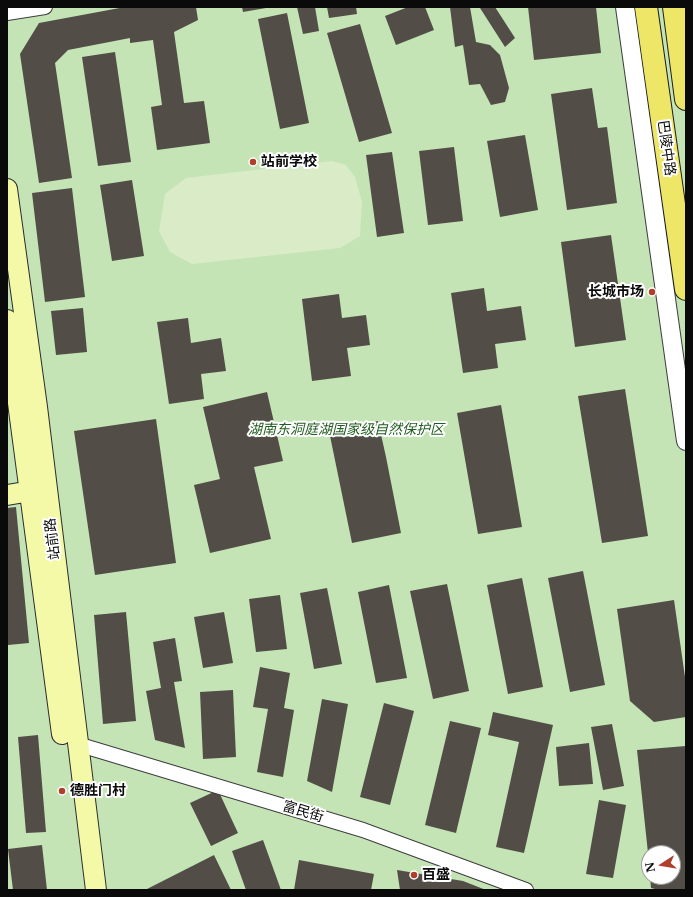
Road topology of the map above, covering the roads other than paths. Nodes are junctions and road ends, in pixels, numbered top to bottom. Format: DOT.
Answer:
graph roads {
  1 [pos="45,7"];
  2 [pos="625,7"];
  3 [pos="646,7"];
  4 [pos="674,7"];
  5 [pos="7,13"];
  6 [pos="686,99"];
  7 [pos="7,189"];
  8 [pos="676,214"];
  9 [pos="661,257"];
  10 [pos="686,289"];
  11 [pos="7,320"];
  12 [pos="682,369"];
  13 [pos="686,442"];
  14 [pos="31,491"];
  15 [pos="7,494"];
  16 [pos="77,744"];
  17 [pos="82,890"];
  18 [pos="96,890"];
  19 [pos="526,890"];
  1 -- 5 [label="street"];
  2 -- 9 [label="street"];
  3 -- 8 [label="main road, 巴陵中路"];
  4 -- 6 [label="main road"];
  7 -- 16 [label="main road, 站前路"];
  8 -- 9 [label="street"];
  8 -- 10 [label="main road, 巴陵中路"];
  9 -- 12 [label="street"];
  11 -- 14 [label="main road, 站前路"];
  12 -- 13 [label="street"];
  14 -- 15 [label="main road"];
  14 -- 17 [label="main road, 站前路"];
  16 -- 18 [label="main road, 站前路"];
  16 -- 19 [label="street, 富民街"];
}
